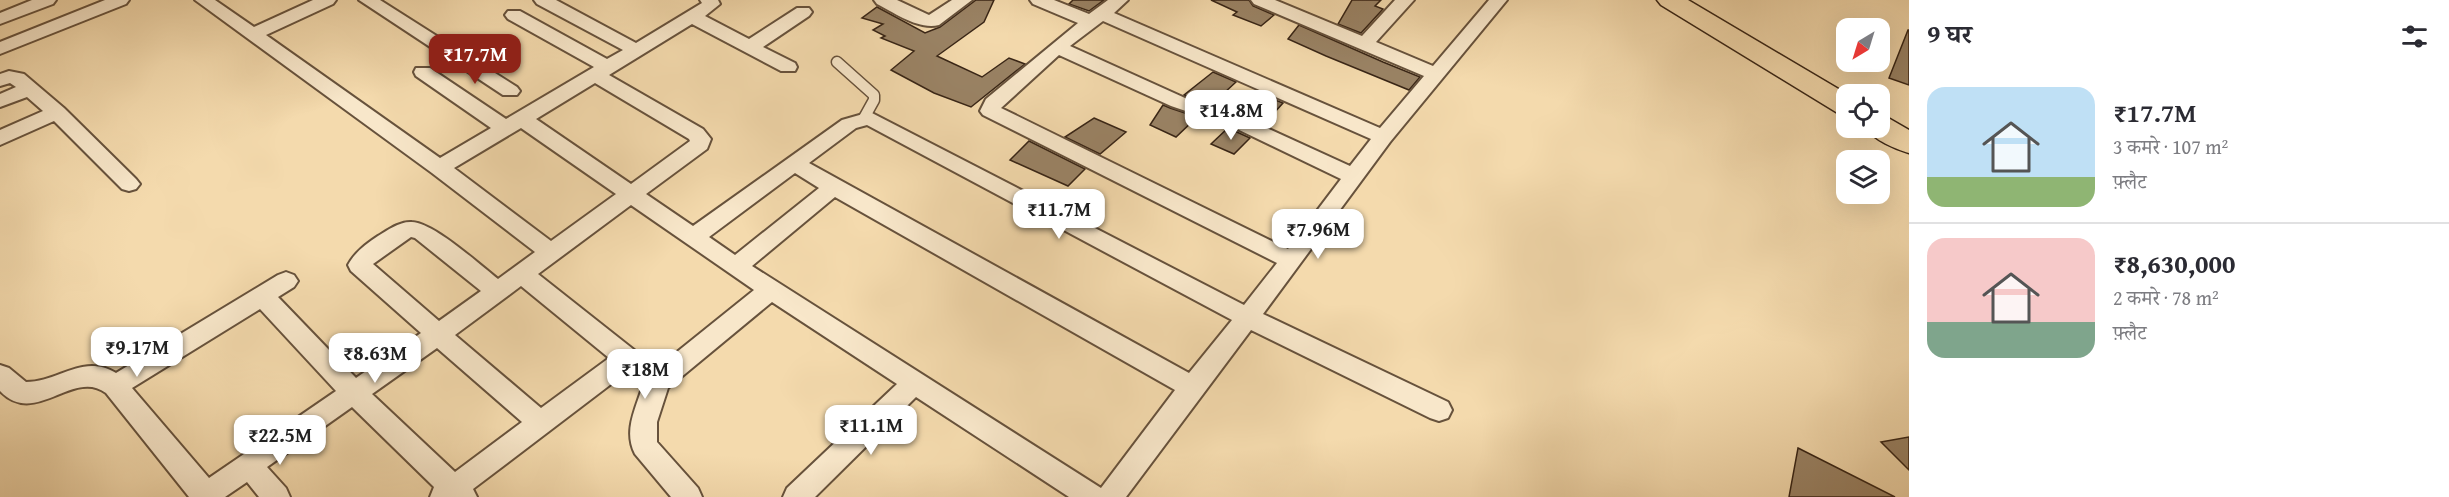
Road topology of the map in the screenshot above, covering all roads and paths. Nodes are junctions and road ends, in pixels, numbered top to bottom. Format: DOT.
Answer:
graph roads {
  1 [pos="47,0"];
  2 [pos="120,0"];
  3 [pos="204,0"];
  4 [pos="327,0"];
  5 [pos="368,0"];
  6 [pos="543,0"];
  7 [pos="709,0"];
  8 [pos="883,0"];
  9 [pos="963,0"];
  10 [pos="1039,0"];
  11 [pos="1260,0"];
  12 [pos="1305,0"];
  13 [pos="1405,0"];
  14 [pos="1498,0"];
  15 [pos="1670,0"];
  16 [pos="1706,0"];
  17 [pos="303,4"];
  18 [pos="1107,8"];
  19 [pos="803,12"];
  20 [pos="3,14"];
  21 [pos="1290,14"];
  22 [pos="514,15"];
  23 [pos="692,17"];
  24 [pos="252,36"];
  25 [pos="1364,45"];
  26 [pos="1057,46"];
  27 [pos="750,47"];
  28 [pos="0,48"];
  29 [pos="636,50"];
  30 [pos="837,62"];
  31 [pos="789,67"];
  32 [pos="601,71"];
  33 [pos="423,72"];
  34 [pos="1436,74"];
  35 [pos="0,80"];
  36 [pos="1850,84"];
  37 [pos="28,89"];
  38 [pos="510,91"];
  39 [pos="1836,100"];
  40 [pos="0,101"];
  41 [pos="1890,108"];
  42 [pos="57,112"];
  43 [pos="864,118"];
  44 [pos="1909,119"];
  45 [pos="514,124"];
  46 [pos="1890,132"];
  47 [pos="1383,137"];
  48 [pos="0,138"];
  49 [pos="1909,143"];
  50 [pos="795,164"];
  51 [pos="439,168"];
  52 [pos="1355,177"];
  53 [pos="129,184"];
  54 [pos="834,187"];
  55 [pos="632,196"];
  56 [pos="693,238"];
  57 [pos="552,253"];
  58 [pos="1292,261"];
  59 [pos="736,267"];
  60 [pos="522,274"];
  61 [pos="286,280"];
  62 [pos="771,290"];
  63 [pos="498,291"];
  64 [pos="262,296"];
  65 [pos="1247,317"];
  66 [pos="437,335"];
  67 [pos="626,359"];
  68 [pos="0,376"];
  69 [pos="657,382"];
  70 [pos="915,382"];
  71 [pos="115,386"];
  72 [pos="1192,387"];
  73 [pos="354,393"];
  74 [pos="1439,410"];
  75 [pos="540,423"];
  76 [pos="249,465"];
  77 [pos="453,494"];
  78 [pos="205,496"];
  79 [pos="276,497"];
  80 [pos="688,497"];
  81 [pos="797,497"];
  82 [pos="1092,497"];
  83 [pos="1110,497"];
  1 -- 20 [label="street"];
  2 -- 28 [label="street"];
  3 -- 24 [label="street"];
  4 -- 17 [label="street"];
  5 -- 38 [label="street"];
  6 -- 29 [label="street"];
  7 -- 23 [label="street"];
  8 -- 9 [label="street"];
  10 -- 18 [label="street"];
  11 -- 21 [label="street"];
  12 -- 21 [label="street"];
  13 -- 25 [label="street"];
  14 -- 34 [label="street"];
  15 -- 39 [label="main road"];
  16 -- 36 [label="main road"];
  17 -- 24 [label="street"];
  18 -- 26 [label="street"];
  18 -- 47 [label="street"];
  19 -- 27 [label="street"];
  21 -- 25 [label="street"];
  22 -- 32 [label="street"];
  23 -- 27 [label="street"];
  23 -- 29 [label="street"];
  24 -- 51 [label="street"];
  25 -- 34 [label="street"];
  26 -- 52 [label="street"];
  26 -- 58 [label="street"];
  27 -- 31 [label="street"];
  29 -- 32 [label="street"];
  30 -- 43 [label="lane"];
  32 -- 45 [label="street"];
  32 -- 55 [label="street"];
  33 -- 45 [label="street"];
  34 -- 47 [label="street"];
  35 -- 37 [label="street"];
  37 -- 40 [label="street"];
  37 -- 42 [label="street"];
  41 -- 44 [label="main road"];
  42 -- 48 [label="street"];
  42 -- 53 [label="street"];
  43 -- 50 [label="street"];
  43 -- 65 [label="street"];
  45 -- 51 [label="street"];
  45 -- 55 [label="street"];
  46 -- 49 [label="main road"];
  47 -- 52 [label="street"];
  50 -- 54 [label="street"];
  50 -- 56 [label="street"];
  51 -- 57 [label="street"];
  52 -- 58 [label="street"];
  54 -- 59 [label="street"];
  54 -- 72 [label="street"];
  55 -- 56 [label="street"];
  55 -- 57 [label="street"];
  56 -- 59 [label="street"];
  57 -- 60 [label="street"];
  58 -- 65 [label="street"];
  59 -- 62 [label="street"];
  60 -- 63 [label="street"];
  60 -- 67 [label="street"];
  61 -- 64 [label="street"];
  62 -- 69 [label="street"];
  62 -- 70 [label="street"];
  63 -- 66 [label="street"];
  63 -- 66 [label="street"];
  64 -- 71 [label="street"];
  64 -- 73 [label="street"];
  65 -- 72 [label="street"];
  65 -- 74 [label="street"];
  66 -- 73 [label="street"];
  66 -- 75 [label="street"];
  67 -- 69 [label="street"];
  67 -- 75 [label="street"];
  68 -- 71 [label="street"];
  69 -- 80 [label="street"];
  70 -- 81 [label="street"];
  70 -- 82 [label="street"];
  71 -- 78 [label="street"];
  72 -- 83 [label="street"];
  73 -- 76 [label="street"];
  73 -- 77 [label="street"];
  75 -- 77 [label="street"];
  76 -- 78 [label="street"];
  76 -- 79 [label="street"];
}
